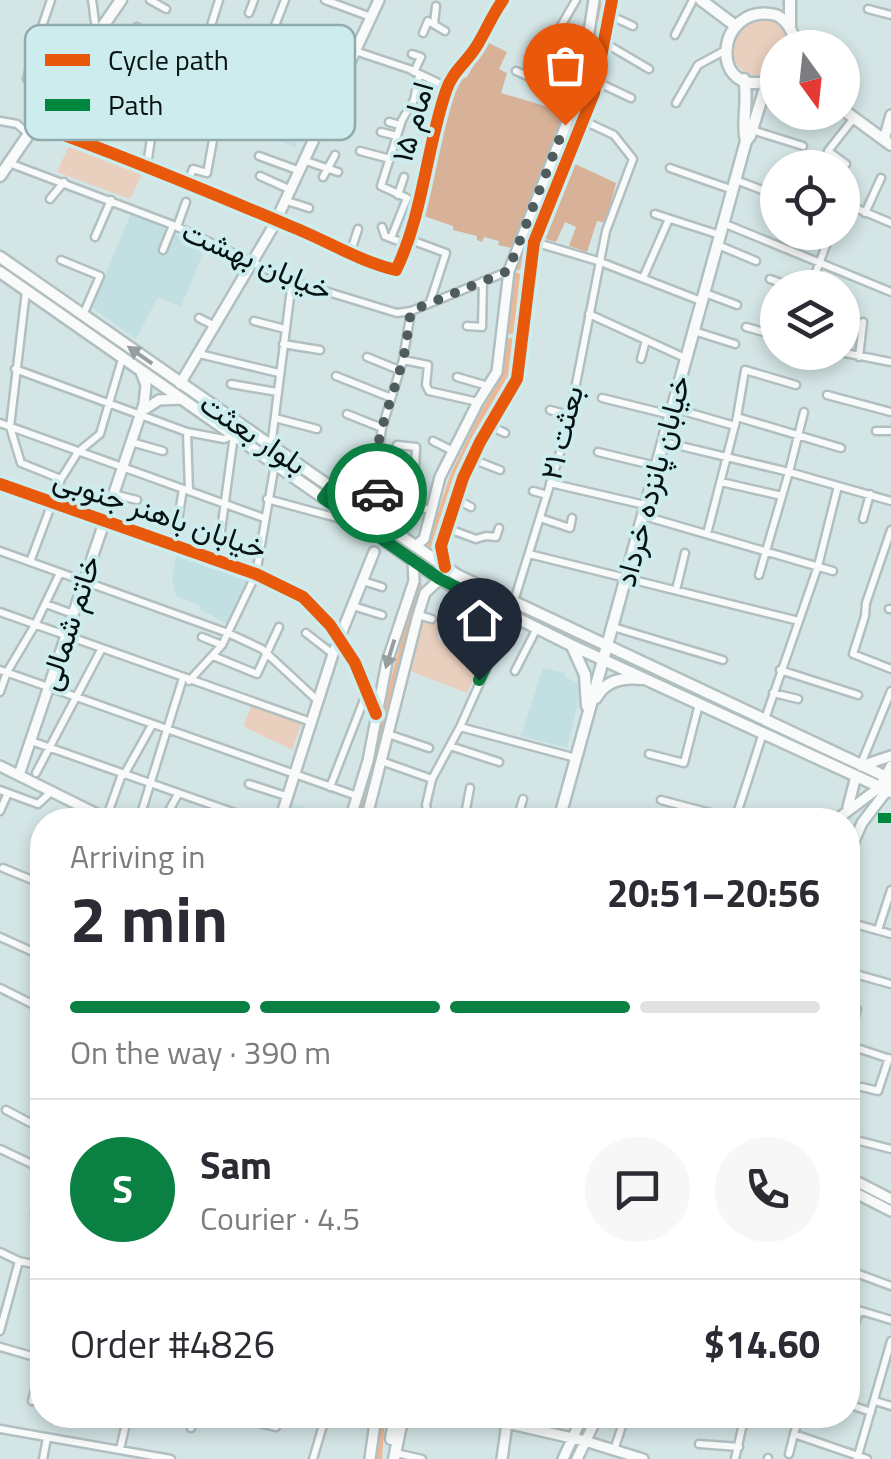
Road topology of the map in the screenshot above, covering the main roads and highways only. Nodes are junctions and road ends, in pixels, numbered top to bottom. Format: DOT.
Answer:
graph roads {
  1 [pos="121,0"];
  2 [pos="701,0"];
  3 [pos="774,0"];
  4 [pos="790,0"];
  5 [pos="764,12"];
  6 [pos="733,24"];
  7 [pos="104,25"];
  8 [pos="790,28"];
  9 [pos="744,80"];
  10 [pos="760,80"];
  11 [pos="760,110"];
  12 [pos="860,122"];
  13 [pos="25,136"];
  14 [pos="746,141"];
  15 [pos="888,142"];
  16 [pos="4,164"];
  17 [pos="0,176"];
  18 [pos="0,257"];
  19 [pos="0,272"];
  20 [pos="83,316"];
  21 [pos="76,327"];
  22 [pos="331,487"];
  23 [pos="323,498"];
  24 [pos="613,626"];
  25 [pos="585,636"];
  26 [pos="567,638"];
  27 [pos="608,646"];
  28 [pos="604,660"];
  29 [pos="649,680"];
  30 [pos="588,716"];
  31 [pos="800,736"];
  32 [pos="795,748"];
  33 [pos="858,771"];
  34 [pos="888,783"];
  35 [pos="562,808"];
  36 [pos="392,1428"];
  37 [pos="399,1428"];
  38 [pos="391,1453"];
  1 -- 7 [label="main road"];
  2 -- 6 [label="main road"];
  3 -- 5 [label="main road"];
  4 -- 8 [label="main road"];
  5 -- 6 [label="main road"];
  5 -- 8 [label="main road"];
  6 -- 9 [label="main road"];
  9 -- 10 [label="main road"];
  9 -- 14 [label="main road, خیابان پانزده خرداد"];
  11 -- 14 [label="main road, خیابان پانزده خرداد"];
  12 -- 15 [label="main road"];
  13 -- 16 [label="main road"];
  14 -- 24 [label="main road, خیابان پانزده خرداد"];
  16 -- 17 [label="main road"];
  18 -- 20 [label="main road, بلوار بعثت"];
  19 -- 21 [label="main road, بلوار بعثت"];
  20 -- 21 [label="main road"];
  22 -- 20 [label="main road, بلوار بعثت, one-way"];
  21 -- 23 [label="main road, بلوار بعثت"];
  22 -- 23 [label="main road"];
  22 -- 26 [label="main road, بلوار بعثت"];
  23 -- 26 [label="main road, بلوار بعثت"];
  24 -- 25 [label="main road"];
  24 -- 27 [label="main road, خیابان پانزده خرداد"];
  25 -- 26 [label="main road, بلوار بعثت"];
  25 -- 27 [label="main road, بلوار بعثت"];
  26 -- 28 [label="main road, بلوار بعثت"];
  26 -- 30 [label="main road"];
  27 -- 28 [label="main road, خیابان پانزده خرداد"];
  27 -- 31 [label="main road, بلوار بعثت"];
  28 -- 29 [label="main road, بلوار بعثت"];
  28 -- 30 [label="main road, خیابان پانزده خرداد"];
  29 -- 30 [label="main road"];
  29 -- 32 [label="main road, بلوار بعثت"];
  30 -- 35 [label="main road, خیابان پانزده خرداد"];
  31 -- 32 [label="main road"];
  31 -- 33 [label="main road, بلوار بعثت"];
  32 -- 33 [label="main road, بلوار بعثت"];
  33 -- 34 [label="main road, بلوار بعثت"];
  36 -- 38 [label="main road"];
  37 -- 38 [label="main road"];
}
